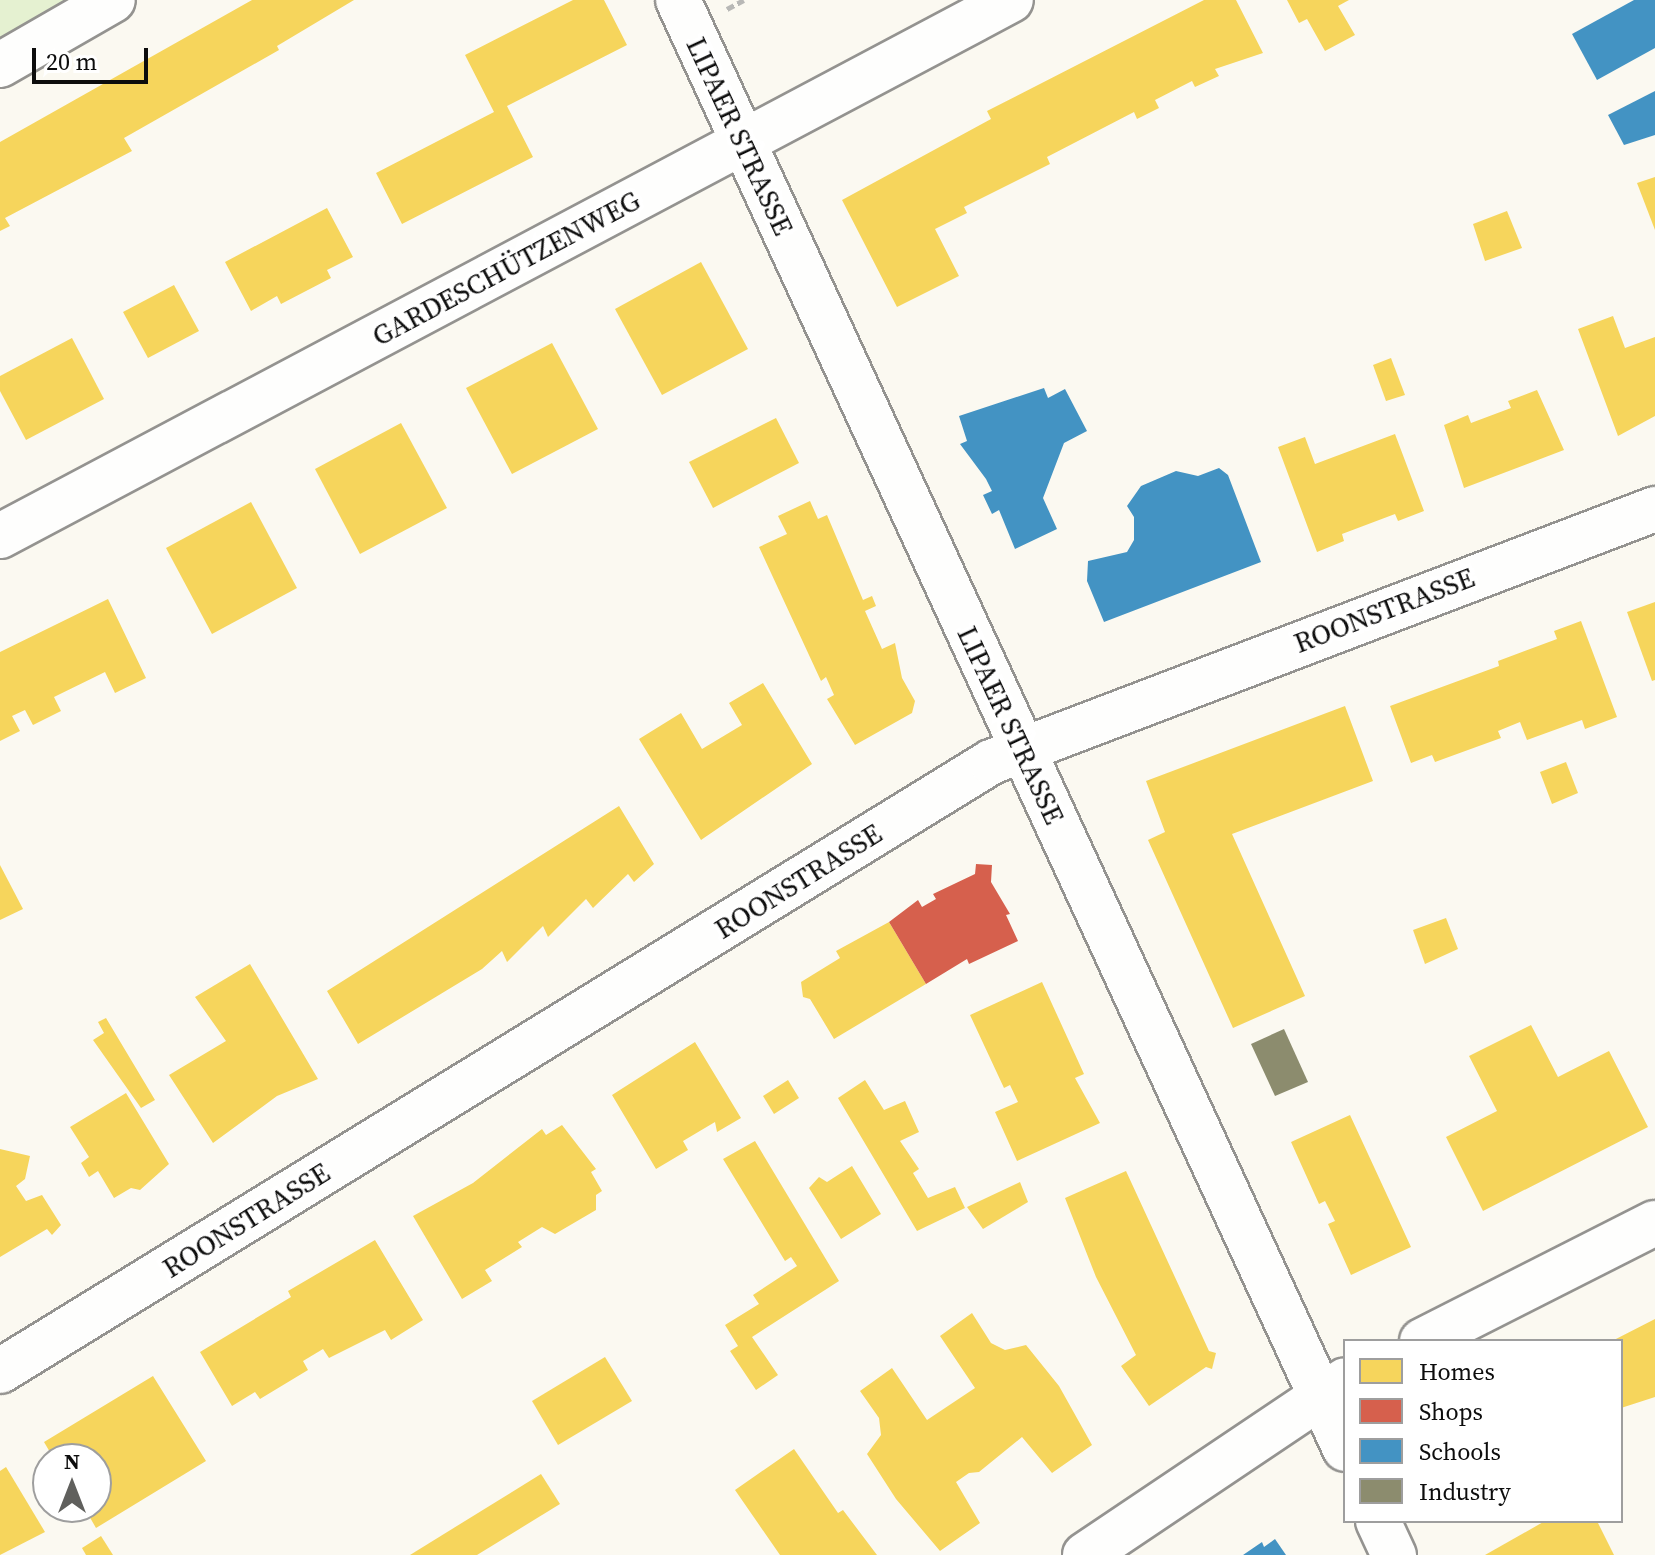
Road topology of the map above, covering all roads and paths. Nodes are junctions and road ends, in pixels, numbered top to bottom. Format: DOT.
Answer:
graph roads {
  1 [pos="113,0"];
  2 [pos="678,0"];
  3 [pos="1011,0"];
  4 [pos="0,65"];
  5 [pos="743,142"];
  6 [pos="1655,509"];
  7 [pos="0,536"];
  8 [pos="1023,749"];
  9 [pos="1655,1223"];
  10 [pos="1426,1339"];
  11 [pos="0,1371"];
  12 [pos="1332,1387"];
  13 [pos="1343,1439"];
  14 [pos="1379,1523"];
  15 [pos="1085,1555"];
  16 [pos="1394,1555"];
  1 -- 4 [label="street"];
  2 -- 5 [label="street, LIPAER STRASSE"];
  3 -- 5 [label="street, GARDESCHÜTZENWEG"];
  5 -- 7 [label="street, GARDESCHÜTZENWEG"];
  5 -- 8 [label="street, LIPAER STRASSE"];
  6 -- 8 [label="street, ROONSTRASSE"];
  8 -- 11 [label="street, ROONSTRASSE"];
  8 -- 12 [label="street, LIPAER STRASSE"];
  9 -- 10 [label="street"];
  12 -- 13 [label="street, LIPAER STRASSE"];
  12 -- 15 [label="street"];
  14 -- 16 [label="street"];
}
